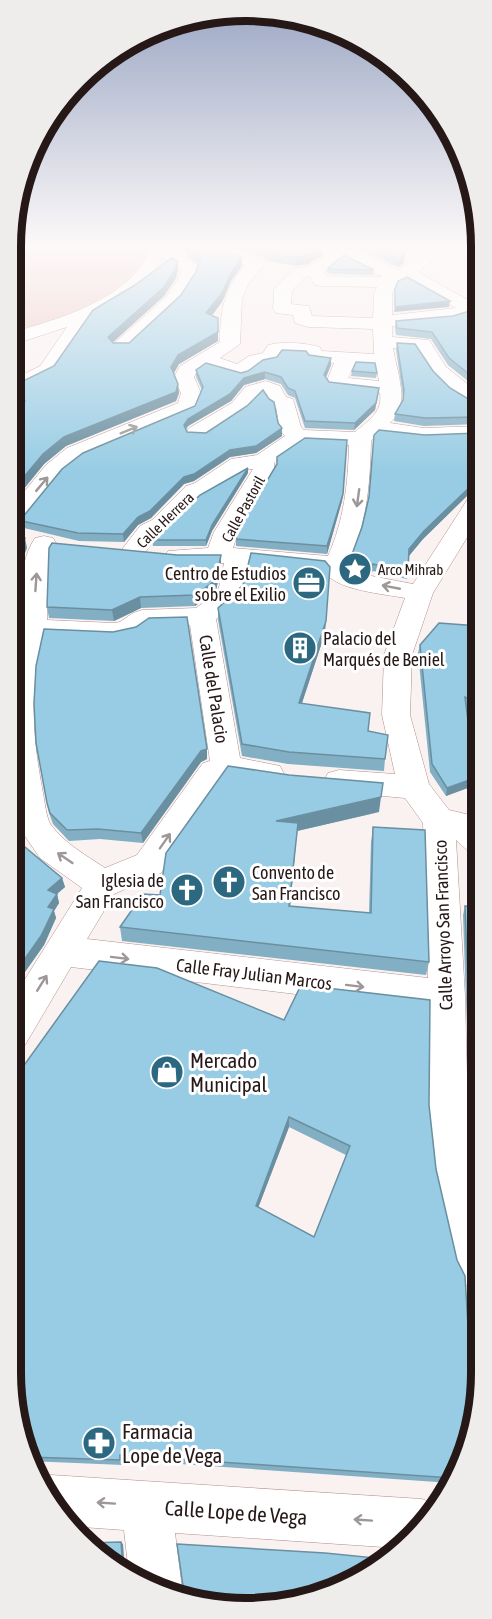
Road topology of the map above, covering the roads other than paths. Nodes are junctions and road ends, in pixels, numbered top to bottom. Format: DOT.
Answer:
graph roads {
  1 [pos="64,322"];
  2 [pos="80,322"];
  3 [pos="149,322"];
  4 [pos="229,322"];
  5 [pos="311,322"];
  6 [pos="383,322"];
  7 [pos="431,322"];
  8 [pos="21,336"];
  9 [pos="383,337"];
  10 [pos="121,346"];
  11 [pos="269,358"];
  12 [pos="205,360"];
  13 [pos="346,360"];
  14 [pos="21,383"];
  15 [pos="267,387"];
  16 [pos="390,388"];
  17 [pos="471,396"];
  18 [pos="471,432"];
  19 [pos="197,433"];
  20 [pos="368,434"];
  21 [pos="299,436"];
  22 [pos="263,461"];
  23 [pos="21,511"];
  24 [pos="471,512"];
  25 [pos="21,522"];
  26 [pos="228,556"];
  27 [pos="336,564"];
  28 [pos="420,593"];
  29 [pos="202,616"];
  30 [pos="33,628"];
  31 [pos="21,653"];
  32 [pos="226,766"];
  33 [pos="21,785"];
  34 [pos="414,787"];
  35 [pos="439,820"];
  36 [pos="23,823"];
  37 [pos="471,835"];
  38 [pos="102,884"];
  39 [pos="62,951"];
  40 [pos="447,996"];
  41 [pos="21,1018"];
  42 [pos="457,1174"];
  43 [pos="471,1240"];
  44 [pos="61,1501"];
  45 [pos="147,1506"];
  46 [pos="413,1523"];
  47 [pos="155,1579"];
  1 -- 8 [label="street"];
  2 -- 14 [label="street"];
  3 -- 10 [label="street"];
  4 -- 12 [label="street"];
  5 -- 9 [label="street"];
  6 -- 9 [label="street"];
  7 -- 9 [label="street"];
  9 -- 13 [label="street"];
  9 -- 16 [label="street"];
  9 -- 17 [label="street"];
  11 -- 12 [label="street"];
  11 -- 13 [label="street"];
  11 -- 15 [label="street"];
  23 -- 12 [label="street, one-way"];
  13 -- 16 [label="street"];
  15 -- 19 [label="street"];
  15 -- 21 [label="street"];
  16 -- 20 [label="street"];
  18 -- 20 [label="street"];
  20 -- 21 [label="street"];
  20 -- 27 [label="street, one-way"];
  21 -- 22 [label="street"];
  22 -- 26 [label="street, Calle Pastoril"];
  22 -- 26 [label="street, Calle Herrera"];
  24 -- 28 [label="street, Calle Arroyo San Francisco"];
  30 -- 25 [label="street, one-way"];
  26 -- 27 [label="street"];
  26 -- 29 [label="street, Calle del Palacio"];
  28 -- 27 [label="street, one-way"];
  28 -- 34 [label="street, Calle Arroyo San Francisco"];
  29 -- 30 [label="street"];
  29 -- 32 [label="street, Calle del Palacio"];
  30 -- 31 [label="street"];
  32 -- 34 [label="street"];
  38 -- 32 [label="street, one-way"];
  33 -- 36 [label="street"];
  34 -- 35 [label="street, Calle Arroyo San Francisco"];
  35 -- 37 [label="street"];
  35 -- 40 [label="street, Calle Arroyo San Francisco"];
  38 -- 36 [label="street, one-way"];
  38 -- 39 [label="street"];
  39 -- 40 [label="street, Calle Fray Julian Marcos, one-way"];
  41 -- 39 [label="street, one-way"];
  40 -- 42 [label="street, Calle Arroyo San Francisco"];
  42 -- 43 [label="street, Calle Arroyo San Francisco"];
  45 -- 44 [label="street, Calle Lope de Vega, one-way"];
  46 -- 45 [label="street, Calle Lope de Vega, one-way"];
  45 -- 47 [label="street"];
}
